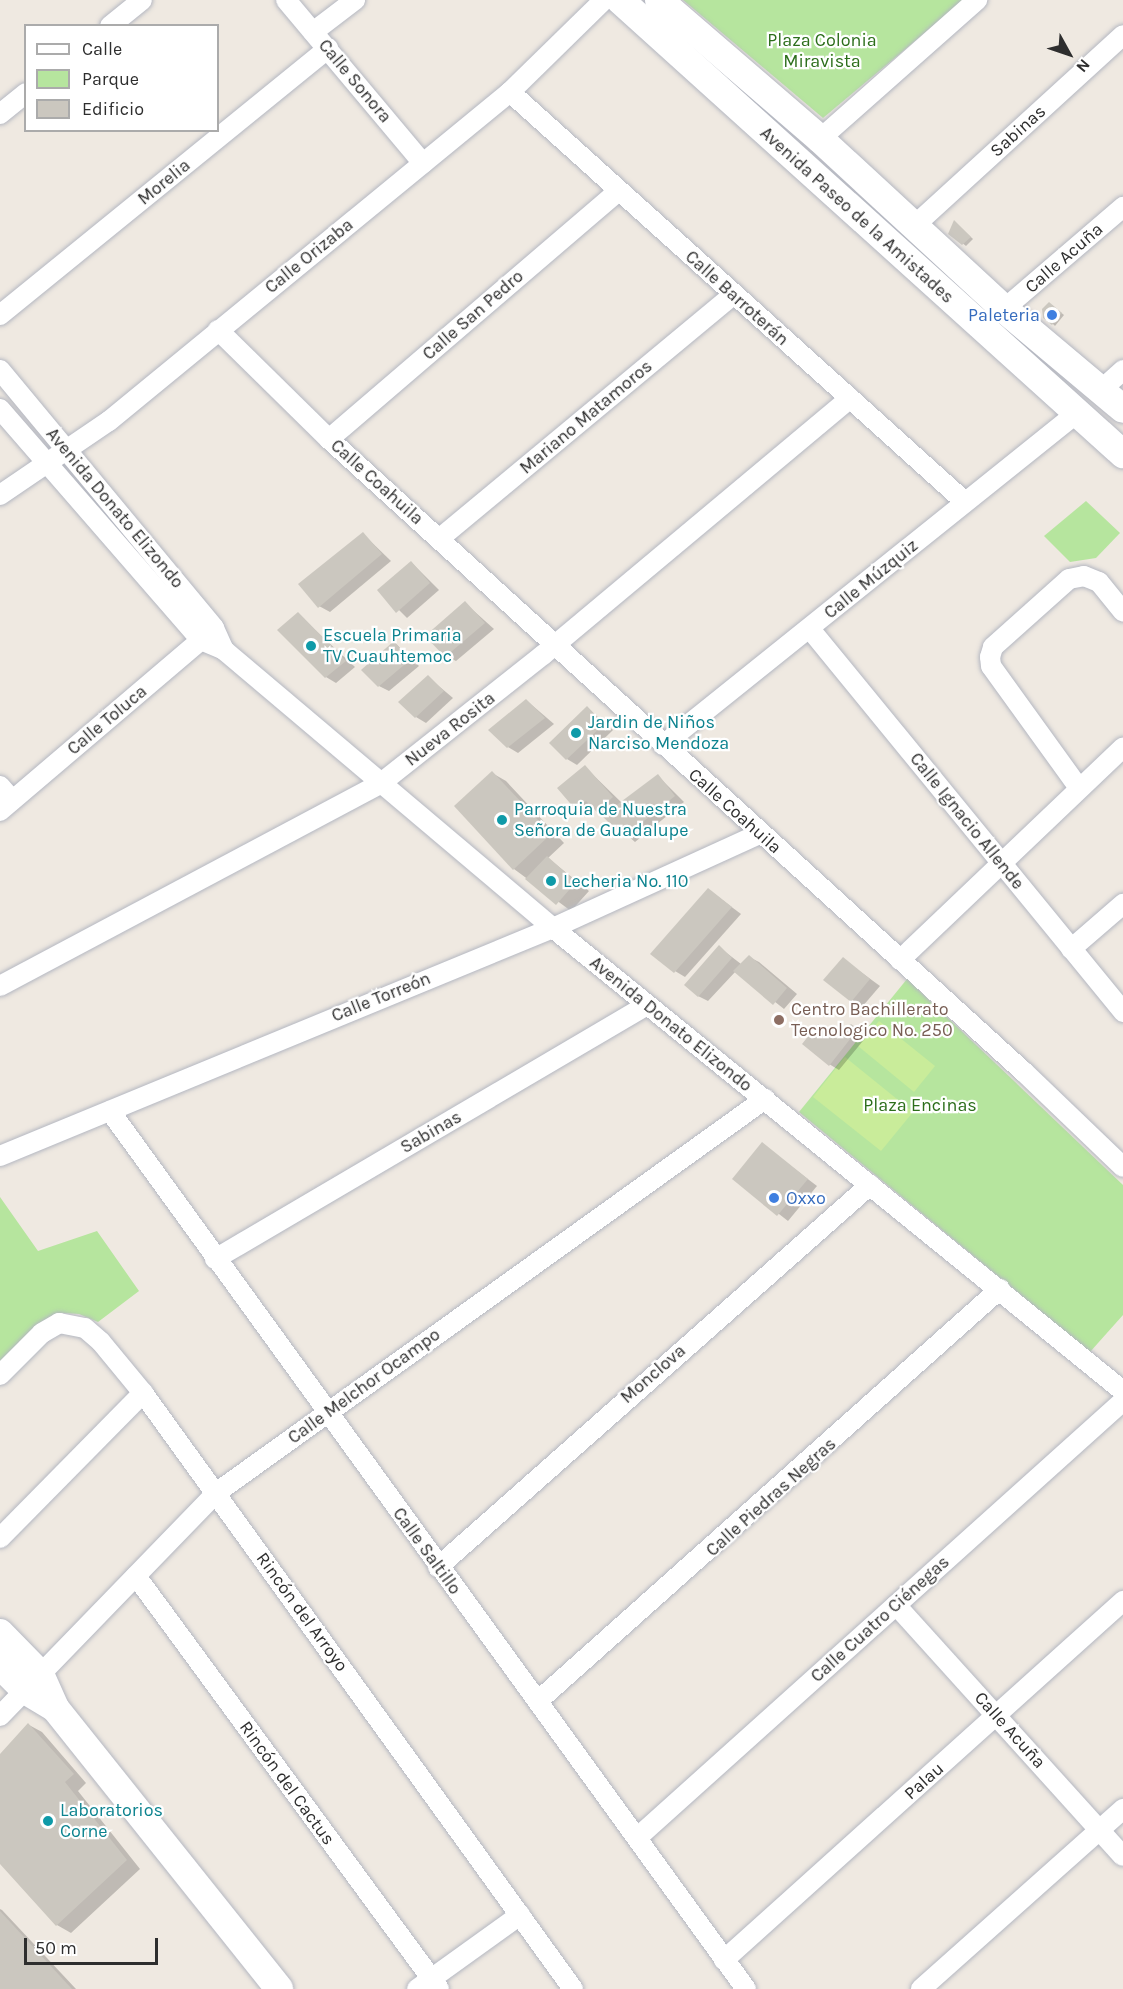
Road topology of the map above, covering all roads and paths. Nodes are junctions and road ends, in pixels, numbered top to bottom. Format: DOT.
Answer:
graph roads {
  1 [pos="142,0"];
  2 [pos="286,0"];
  3 [pos="355,0"];
  4 [pos="604,0"];
  5 [pos="620,0"];
  6 [pos="658,0"];
  7 [pos="977,0"];
  8 [pos="112,24"];
  9 [pos="313,32"];
  10 [pos="1123,35"];
  11 [pos="328,48"];
  12 [pos="510,92"];
  13 [pos="24,95"];
  14 [pos="0,114"];
  15 [pos="820,139"];
  16 [pos="423,163"];
  17 [pos="618,191"];
  18 [pos="884,201"];
  19 [pos="1123,207"];
  20 [pos="867,223"];
  21 [pos="914,226"];
  22 [pos="733,295"];
  23 [pos="1004,309"];
  24 [pos="0,315"];
  25 [pos="218,330"];
  26 [pos="1058,355"];
  27 [pos="0,370"];
  28 [pos="1123,370"];
  29 [pos="1041,378"];
  30 [pos="1101,390"];
  31 [pos="850,398"];
  32 [pos="0,409"];
  33 [pos="1123,409"];
  34 [pos="1078,412"];
  35 [pos="329,439"];
  36 [pos="66,449"];
  37 [pos="1123,453"];
  38 [pos="44,463"];
  39 [pos="0,495"];
  40 [pos="965,502"];
  41 [pos="439,539"];
  42 [pos="1123,612"];
  43 [pos="810,629"];
  44 [pos="208,634"];
  45 [pos="555,645"];
  46 [pos="663,745"];
  47 [pos="1123,748"];
  48 [pos="380,784"];
  49 [pos="1078,788"];
  50 [pos="4,799"];
  51 [pos="759,834"];
  52 [pos="1001,862"];
  53 [pos="1123,904"];
  54 [pos="553,928"];
  55 [pos="1071,949"];
  56 [pos="900,960"];
  57 [pos="0,986"];
  58 [pos="647,1005"];
  59 [pos="1123,1012"];
  60 [pos="765,1099"];
  61 [pos="110,1111"];
  62 [pos="0,1156"];
  63 [pos="1123,1167"];
  64 [pos="870,1185"];
  65 [pos="215,1259"];
  66 [pos="1000,1289"];
  67 [pos="0,1375"];
  68 [pos="1123,1391"];
  69 [pos="144,1393"];
  70 [pos="1123,1401"];
  71 [pos="326,1412"];
  72 [pos="216,1493"];
  73 [pos="0,1538"];
  74 [pos="438,1567"];
  75 [pos="136,1576"];
  76 [pos="1123,1601"];
  77 [pos="896,1605"];
  78 [pos="0,1633"];
  79 [pos="0,1665"];
  80 [pos="33,1682"];
  81 [pos="538,1701"];
  82 [pos="998,1715"];
  83 [pos="0,1716"];
  84 [pos="1123,1809"];
  85 [pos="1099,1830"];
  86 [pos="638,1837"];
  87 [pos="1123,1856"];
  88 [pos="520,1915"];
  89 [pos="724,1960"];
  90 [pos="429,1986"];
  91 [pos="279,1989"];
  92 [pos="573,1989"];
  93 [pos="746,1989"];
  94 [pos="921,1989"];
  1 -- 8 [label="street"];
  2 -- 9 [label="street, Calle Sonora"];
  3 -- 9 [label="street"];
  4 -- 12 [label="street, Calle Orizaba"];
  5 -- 20 [label="street, Avenida Paseo de la Amistades"];
  6 -- 15 [label="street, Avenida Paseo de la Amistades"];
  7 -- 15 [label="street"];
  9 -- 11 [label="street, Calle Sonora"];
  10 -- 21 [label="street, Sabinas"];
  11 -- 16 [label="street, Calle Sonora"];
  11 -- 24 [label="street, Morelia"];
  12 -- 16 [label="street, Calle Orizaba"];
  12 -- 17 [label="street, Calle Barroterán"];
  13 -- 14 [label="street"];
  15 -- 18 [label="street, Avenida Paseo de la Amistades"];
  16 -- 25 [label="street, Calle Orizaba"];
  17 -- 22 [label="street, Calle Barroterán"];
  17 -- 35 [label="street, Calle San Pedro"];
  18 -- 20 [label="street"];
  18 -- 21 [label="street, Avenida Paseo de la Amistades"];
  19 -- 23 [label="street, Calle Acuña"];
  20 -- 29 [label="street, Avenida Paseo de la Amistades"];
  21 -- 23 [label="street, Avenida Paseo de la Amistades"];
  22 -- 31 [label="street, Calle Barroterán"];
  22 -- 41 [label="street, Mariano Matamoros"];
  23 -- 26 [label="street, Avenida Paseo de la Amistades"];
  25 -- 35 [label="street, Calle Coahuila"];
  25 -- 36 [label="street, Calle Orizaba"];
  26 -- 29 [label="street"];
  26 -- 30 [label="street, Avenida Paseo de la Amistades"];
  27 -- 36 [label="street, Avenida Donato Elizondo"];
  28 -- 30 [label="street"];
  29 -- 34 [label="street, Avenida Paseo de la Amistades"];
  30 -- 33 [label="street, Avenida Paseo de la Amistades"];
  31 -- 40 [label="street, Calle Barroterán"];
  31 -- 45 [label="street, Nueva Rosita"];
  32 -- 38 [label="street, Avenida Donato Elizondo"];
  34 -- 37 [label="street, Avenida Paseo de la Amistades"];
  34 -- 40 [label="street, Calle Múzquiz"];
  35 -- 41 [label="street, Calle Coahuila"];
  36 -- 38 [label="street, Calle Orizaba"];
  36 -- 44 [label="street, Avenida Donato Elizondo"];
  38 -- 39 [label="street, Calle Orizaba"];
  38 -- 44 [label="street, Avenida Donato Elizondo"];
  40 -- 43 [label="street, Calle Múzquiz"];
  41 -- 45 [label="street, Calle Coahuila"];
  42 -- 49 [label="street"];
  43 -- 46 [label="street, Calle Múzquiz"];
  43 -- 52 [label="street, Calle Ignacio Allende"];
  44 -- 48 [label="street, Avenida Donato Elizondo"];
  44 -- 50 [label="street, Calle Toluca"];
  45 -- 46 [label="street, Calle Coahuila"];
  45 -- 48 [label="street, Nueva Rosita"];
  46 -- 51 [label="street, Calle Coahuila"];
  47 -- 49 [label="street"];
  48 -- 54 [label="street, Avenida Donato Elizondo"];
  48 -- 57 [label="street, Nueva Rosita"];
  49 -- 52 [label="street"];
  51 -- 54 [label="street, Calle Torreón"];
  51 -- 56 [label="street, Calle Coahuila"];
  52 -- 55 [label="street, Calle Ignacio Allende"];
  52 -- 56 [label="street"];
  53 -- 55 [label="street"];
  54 -- 58 [label="street, Avenida Donato Elizondo"];
  54 -- 61 [label="street, Calle Torreón"];
  55 -- 59 [label="street, Calle Ignacio Allende"];
  56 -- 63 [label="street, Calle Coahuila"];
  58 -- 60 [label="street, Avenida Donato Elizondo"];
  58 -- 65 [label="street, Sabinas"];
  60 -- 64 [label="street, Avenida Donato Elizondo"];
  60 -- 71 [label="street, Calle Melchor Ocampo"];
  61 -- 62 [label="street, Calle Torreón"];
  61 -- 65 [label="street, Calle Saltillo"];
  64 -- 66 [label="street, Avenida Donato Elizondo"];
  64 -- 74 [label="street, Monclova"];
  65 -- 71 [label="street, Calle Saltillo"];
  66 -- 68 [label="street, Avenida Donato Elizondo"];
  66 -- 81 [label="street, Calle Piedras Negras"];
  67 -- 69 [label="street, Rincón del Arroyo"];
  69 -- 72 [label="street, Rincón del Arroyo"];
  69 -- 73 [label="street"];
  70 -- 77 [label="street, Calle Cuatro Ciénegas"];
  71 -- 72 [label="street, Calle Melchor Ocampo"];
  71 -- 74 [label="street, Calle Saltillo"];
  72 -- 75 [label="street, Calle Melchor Ocampo"];
  72 -- 88 [label="street, Rincón del Arroyo"];
  74 -- 81 [label="street, Calle Saltillo"];
  75 -- 80 [label="street, Calle Melchor Ocampo"];
  75 -- 90 [label="street, Rincón del Cactus"];
  76 -- 82 [label="street, Palau"];
  77 -- 82 [label="street, Calle Acuña"];
  77 -- 86 [label="street, Calle Cuatro Ciénegas"];
  78 -- 80 [label="street"];
  79 -- 80 [label="street"];
  80 -- 83 [label="street, Calle Melchor Ocampo"];
  80 -- 91 [label="street"];
  81 -- 86 [label="street, Calle Saltillo"];
  82 -- 85 [label="street, Calle Acuña"];
  82 -- 89 [label="street, Palau"];
  84 -- 85 [label="street"];
  85 -- 87 [label="street, Calle Acuña"];
  85 -- 94 [label="street"];
  86 -- 89 [label="street, Calle Saltillo"];
  88 -- 90 [label="street"];
  88 -- 92 [label="street, Rincón del Arroyo"];
  89 -- 93 [label="street, Calle Saltillo"];
}
